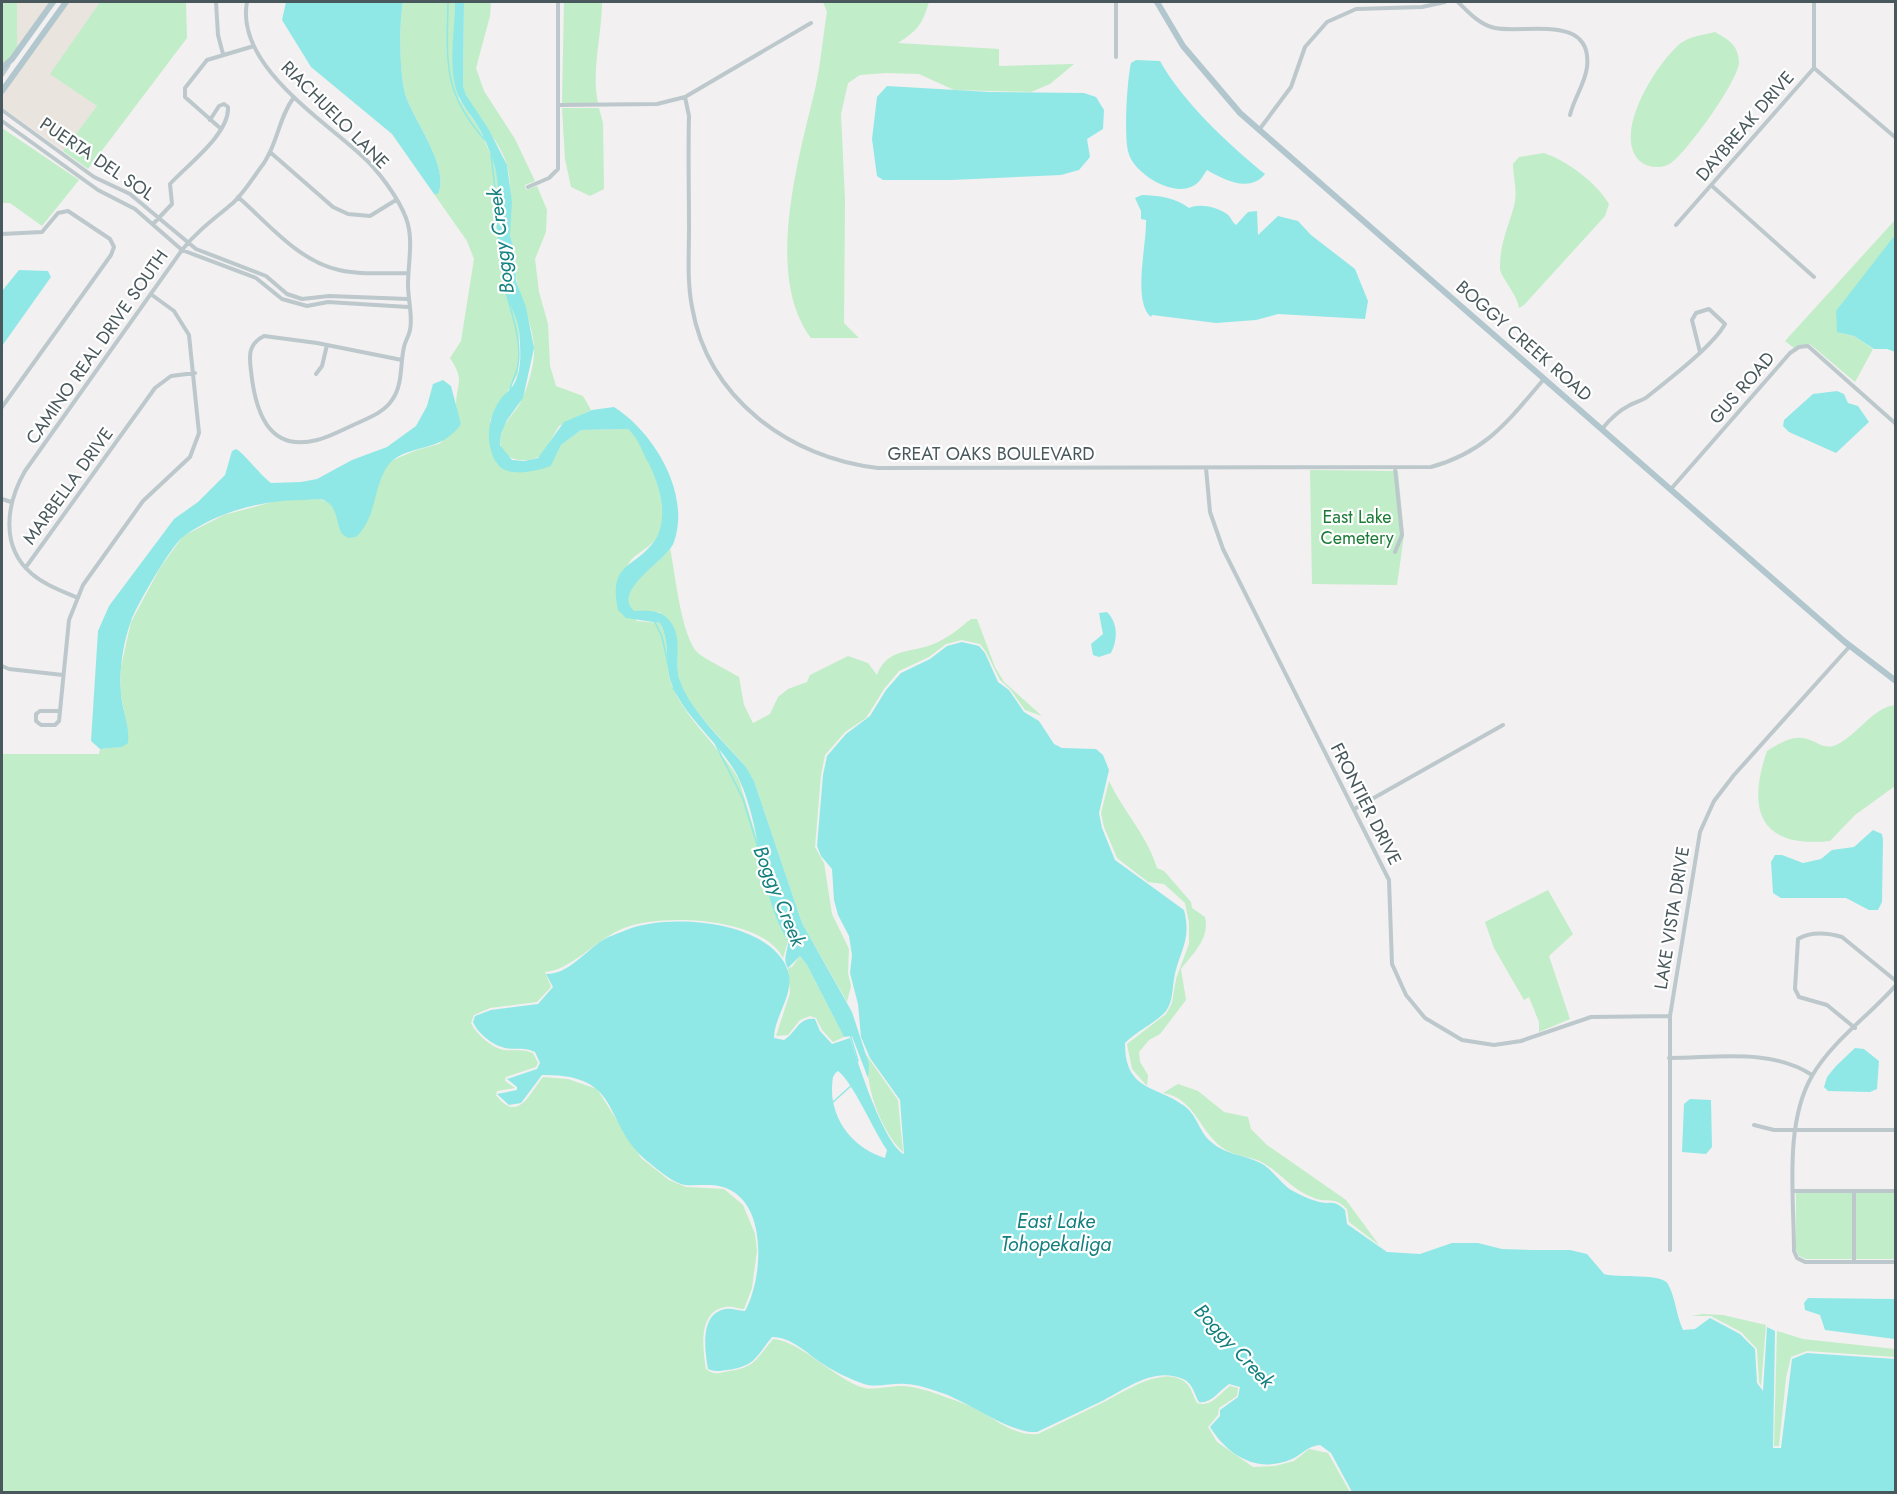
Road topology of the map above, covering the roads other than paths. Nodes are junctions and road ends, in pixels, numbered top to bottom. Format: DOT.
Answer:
graph roads {
  1 [pos="53,2"];
  2 [pos="66,2"];
  3 [pos="216,2"];
  4 [pos="247,2"];
  5 [pos="558,2"];
  6 [pos="1116,2"];
  7 [pos="1157,2"];
  8 [pos="1445,2"];
  9 [pos="1458,2"];
  10 [pos="1814,2"];
  11 [pos="811,23"];
  12 [pos="254,46"];
  13 [pos="223,54"];
  14 [pos="1116,57"];
  15 [pos="12,59"];
  16 [pos="2,68"];
  17 [pos="1814,68"];
  18 [pos="2,74"];
  19 [pos="2,91"];
  20 [pos="294,97"];
  21 [pos="685,97"];
  22 [pos="559,105"];
  23 [pos="2,110"];
  24 [pos="1570,115"];
  25 [pos="210,120"];
  26 [pos="2,121"];
  27 [pos="220,128"];
  28 [pos="1259,130"];
  29 [pos="1896,138"];
  30 [pos="270,152"];
  31 [pos="108,184"];
  32 [pos="1711,185"];
  33 [pos="528,187"];
  34 [pos="103,193"];
  35 [pos="238,197"];
  36 [pos="396,200"];
  37 [pos="159,219"];
  38 [pos="153,224"];
  39 [pos="1676,225"];
  40 [pos="2,234"];
  41 [pos="188,243"];
  42 [pos="182,250"];
  43 [pos="408,273"];
  44 [pos="1814,277"];
  45 [pos="152,295"];
  46 [pos="408,299"];
  47 [pos="408,306"];
  48 [pos="327,345"];
  49 [pos="1700,352"];
  50 [pos="402,360"];
  51 [pos="195,373"];
  52 [pos="316,374"];
  53 [pos="1545,379"];
  54 [pos="2,407"];
  55 [pos="132,420"];
  56 [pos="138,424"];
  57 [pos="1896,424"];
  58 [pos="1602,429"];
  59 [pos="1206,468"];
  60 [pos="1395,468"];
  61 [pos="1671,489"];
  62 [pos="2,499"];
  63 [pos="11,502"];
  64 [pos="1395,552"];
  65 [pos="26,567"];
  66 [pos="78,598"];
  67 [pos="1850,646"];
  68 [pos="2,666"];
  69 [pos="63,675"];
  70 [pos="1896,681"];
  71 [pos="59,711"];
  72 [pos="1503,725"];
  73 [pos="1356,808"];
  74 [pos="1896,983"];
  75 [pos="1670,1016"];
  76 [pos="1855,1028"];
  77 [pos="1669,1058"];
  78 [pos="1812,1075"];
  79 [pos="1754,1125"];
  80 [pos="1795,1130"];
  81 [pos="1896,1130"];
  82 [pos="1794,1191"];
  83 [pos="1854,1191"];
  84 [pos="1896,1191"];
  85 [pos="1670,1250"];
  86 [pos="1854,1262"];
  87 [pos="1896,1262"];
  1 -- 15 [label="main road"];
  2 -- 19 [label="main road"];
  3 -- 13 [label="street"];
  4 -- 12 [label="street, RIACHUELO LANE"];
  5 -- 22 [label="street"];
  6 -- 14 [label="street"];
  7 -- 28 [label="main road, BOGGY CREEK ROAD"];
  8 -- 28 [label="street"];
  9 -- 24 [label="street"];
  10 -- 17 [label="street, DAYBREAK DRIVE"];
  11 -- 21 [label="street"];
  12 -- 13 [label="street"];
  12 -- 20 [label="street, RIACHUELO LANE"];
  13 -- 25 [label="street"];
  15 -- 16 [label="main road"];
  15 -- 18 [label="main road"];
  17 -- 29 [label="street"];
  17 -- 32 [label="street, DAYBREAK DRIVE"];
  20 -- 30 [label="street, CAMINO REAL DRIVE SOUTH"];
  20 -- 36 [label="street, RIACHUELO LANE"];
  21 -- 22 [label="street"];
  21 -- 59 [label="street, GREAT OAKS BOULEVARD"];
  22 -- 33 [label="street"];
  23 -- 31 [label="street, PUERTA DEL SOL"];
  25 -- 27 [label="street"];
  25 -- 27 [label="street"];
  26 -- 34 [label="street, PUERTA DEL SOL"];
  27 -- 37 [label="street"];
  28 -- 53 [label="main road, BOGGY CREEK ROAD"];
  30 -- 35 [label="street, CAMINO REAL DRIVE SOUTH"];
  30 -- 36 [label="street"];
  31 -- 34 [label="street"];
  31 -- 37 [label="street, PUERTA DEL SOL"];
  32 -- 39 [label="street, DAYBREAK DRIVE"];
  32 -- 44 [label="street"];
  34 -- 38 [label="street, PUERTA DEL SOL"];
  35 -- 41 [label="street, CAMINO REAL DRIVE SOUTH"];
  35 -- 43 [label="street"];
  36 -- 43 [label="street, RIACHUELO LANE"];
  37 -- 38 [label="street"];
  37 -- 41 [label="street, PUERTA DEL SOL"];
  38 -- 42 [label="street, PUERTA DEL SOL"];
  40 -- 54 [label="street"];
  41 -- 42 [label="street, CAMINO REAL DRIVE SOUTH"];
  41 -- 46 [label="street, PUERTA DEL SOL"];
  42 -- 45 [label="street, CAMINO REAL DRIVE SOUTH"];
  42 -- 47 [label="street, PUERTA DEL SOL"];
  43 -- 46 [label="street, RIACHUELO LANE"];
  45 -- 51 [label="street"];
  45 -- 63 [label="street, CAMINO REAL DRIVE SOUTH"];
  46 -- 47 [label="street, RIACHUELO LANE"];
  47 -- 50 [label="street, RIACHUELO LANE"];
  48 -- 50 [label="street"];
  48 -- 50 [label="street, RIACHUELO LANE"];
  48 -- 52 [label="street"];
  49 -- 49 [label="street"];
  49 -- 58 [label="street"];
  51 -- 55 [label="street, MARBELLA DRIVE"];
  51 -- 66 [label="street"];
  53 -- 58 [label="main road, BOGGY CREEK ROAD"];
  53 -- 60 [label="street, GREAT OAKS BOULEVARD"];
  55 -- 56 [label="street, MARBELLA DRIVE"];
  55 -- 65 [label="street, MARBELLA DRIVE"];
  57 -- 61 [label="street, GUS ROAD"];
  58 -- 61 [label="main road, BOGGY CREEK ROAD"];
  59 -- 60 [label="street, GREAT OAKS BOULEVARD"];
  59 -- 73 [label="street, FRONTIER DRIVE"];
  60 -- 64 [label="street"];
  61 -- 67 [label="main road, BOGGY CREEK ROAD"];
  62 -- 63 [label="street"];
  63 -- 65 [label="street, CAMINO REAL DRIVE SOUTH"];
  65 -- 66 [label="street, CAMINO REAL DRIVE SOUTH"];
  66 -- 69 [label="street"];
  67 -- 70 [label="main road, BOGGY CREEK ROAD"];
  67 -- 75 [label="street, LAKE VISTA DRIVE"];
  68 -- 69 [label="street"];
  69 -- 71 [label="street"];
  71 -- 71 [label="street"];
  72 -- 73 [label="street"];
  73 -- 75 [label="street, FRONTIER DRIVE"];
  74 -- 76 [label="street"];
  74 -- 76 [label="street"];
  75 -- 77 [label="street, LAKE VISTA DRIVE"];
  76 -- 78 [label="street"];
  77 -- 78 [label="street"];
  77 -- 85 [label="street, LAKE VISTA DRIVE"];
  78 -- 80 [label="street"];
  79 -- 80 [label="street"];
  80 -- 81 [label="street"];
  80 -- 82 [label="street"];
  82 -- 83 [label="street"];
  82 -- 86 [label="street"];
  83 -- 84 [label="street"];
  83 -- 86 [label="street"];
  86 -- 87 [label="street"];
}
